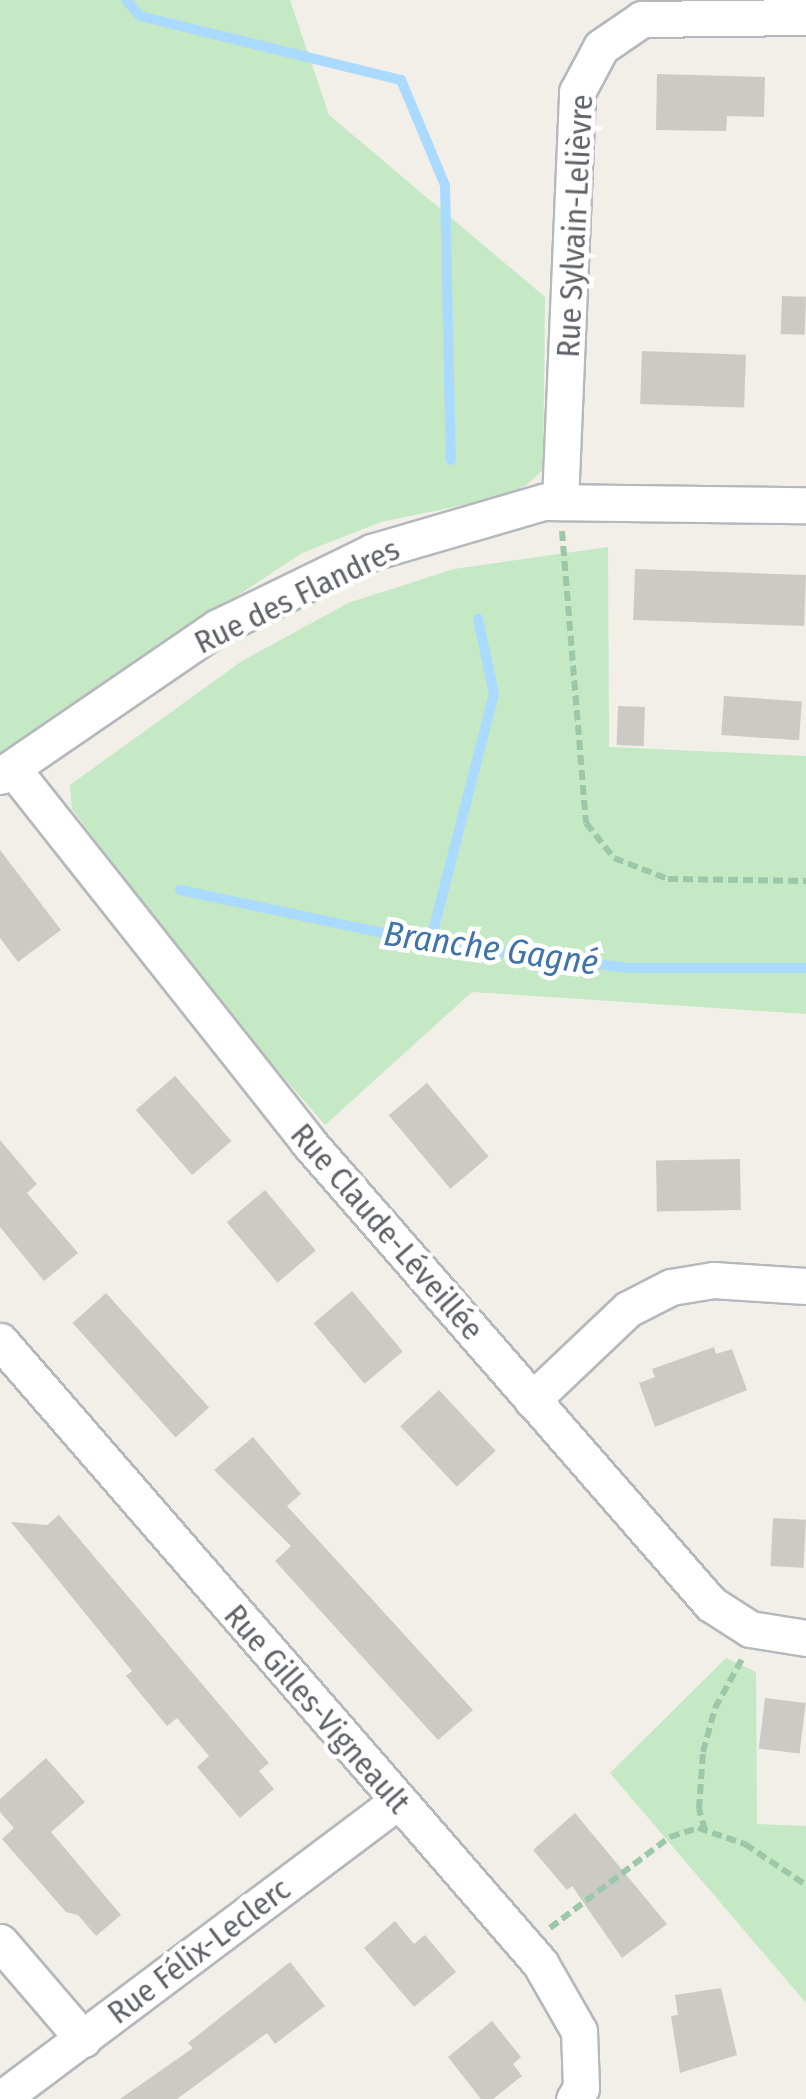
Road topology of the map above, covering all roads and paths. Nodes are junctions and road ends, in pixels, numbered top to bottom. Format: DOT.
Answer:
graph roads {
  1 [pos="806,17"];
  2 [pos="560,502"];
  3 [pos="806,505"];
  4 [pos="6,772"];
  5 [pos="806,881"];
  6 [pos="806,1286"];
  7 [pos="0,1340"];
  8 [pos="532,1400"];
  9 [pos="750,1629"];
  10 [pos="806,1638"];
  11 [pos="396,1802"];
  12 [pos="704,1830"];
  13 [pos="806,1884"];
  14 [pos="0,1942"];
  15 [pos="526,1947"];
  16 [pos="82,2039"];
  17 [pos="1,2099"];
  18 [pos="574,2099"];
  1 -- 2 [label="street, Rue Sylvain-Lelièvre"];
  2 -- 3 [label="street, Rue des Flandres"];
  2 -- 4 [label="street, Rue des Flandres"];
  2 -- 5 [label="path"];
  4 -- 8 [label="street, Rue Claude-Léveillée"];
  6 -- 8 [label="street"];
  7 -- 11 [label="street, Rue Gilles-Vigneault"];
  8 -- 9 [label="street, Rue Claude-Léveillée"];
  9 -- 10 [label="street, Rue Claude-Léveillée"];
  9 -- 12 [label="path"];
  11 -- 15 [label="street, Rue Gilles-Vigneault"];
  11 -- 16 [label="street, Rue Félix-Leclerc"];
  12 -- 13 [label="path"];
  12 -- 15 [label="path"];
  14 -- 16 [label="street"];
  15 -- 18 [label="street, Rue Gilles-Vigneault"];
  16 -- 17 [label="street, Rue Félix-Leclerc"];
}
